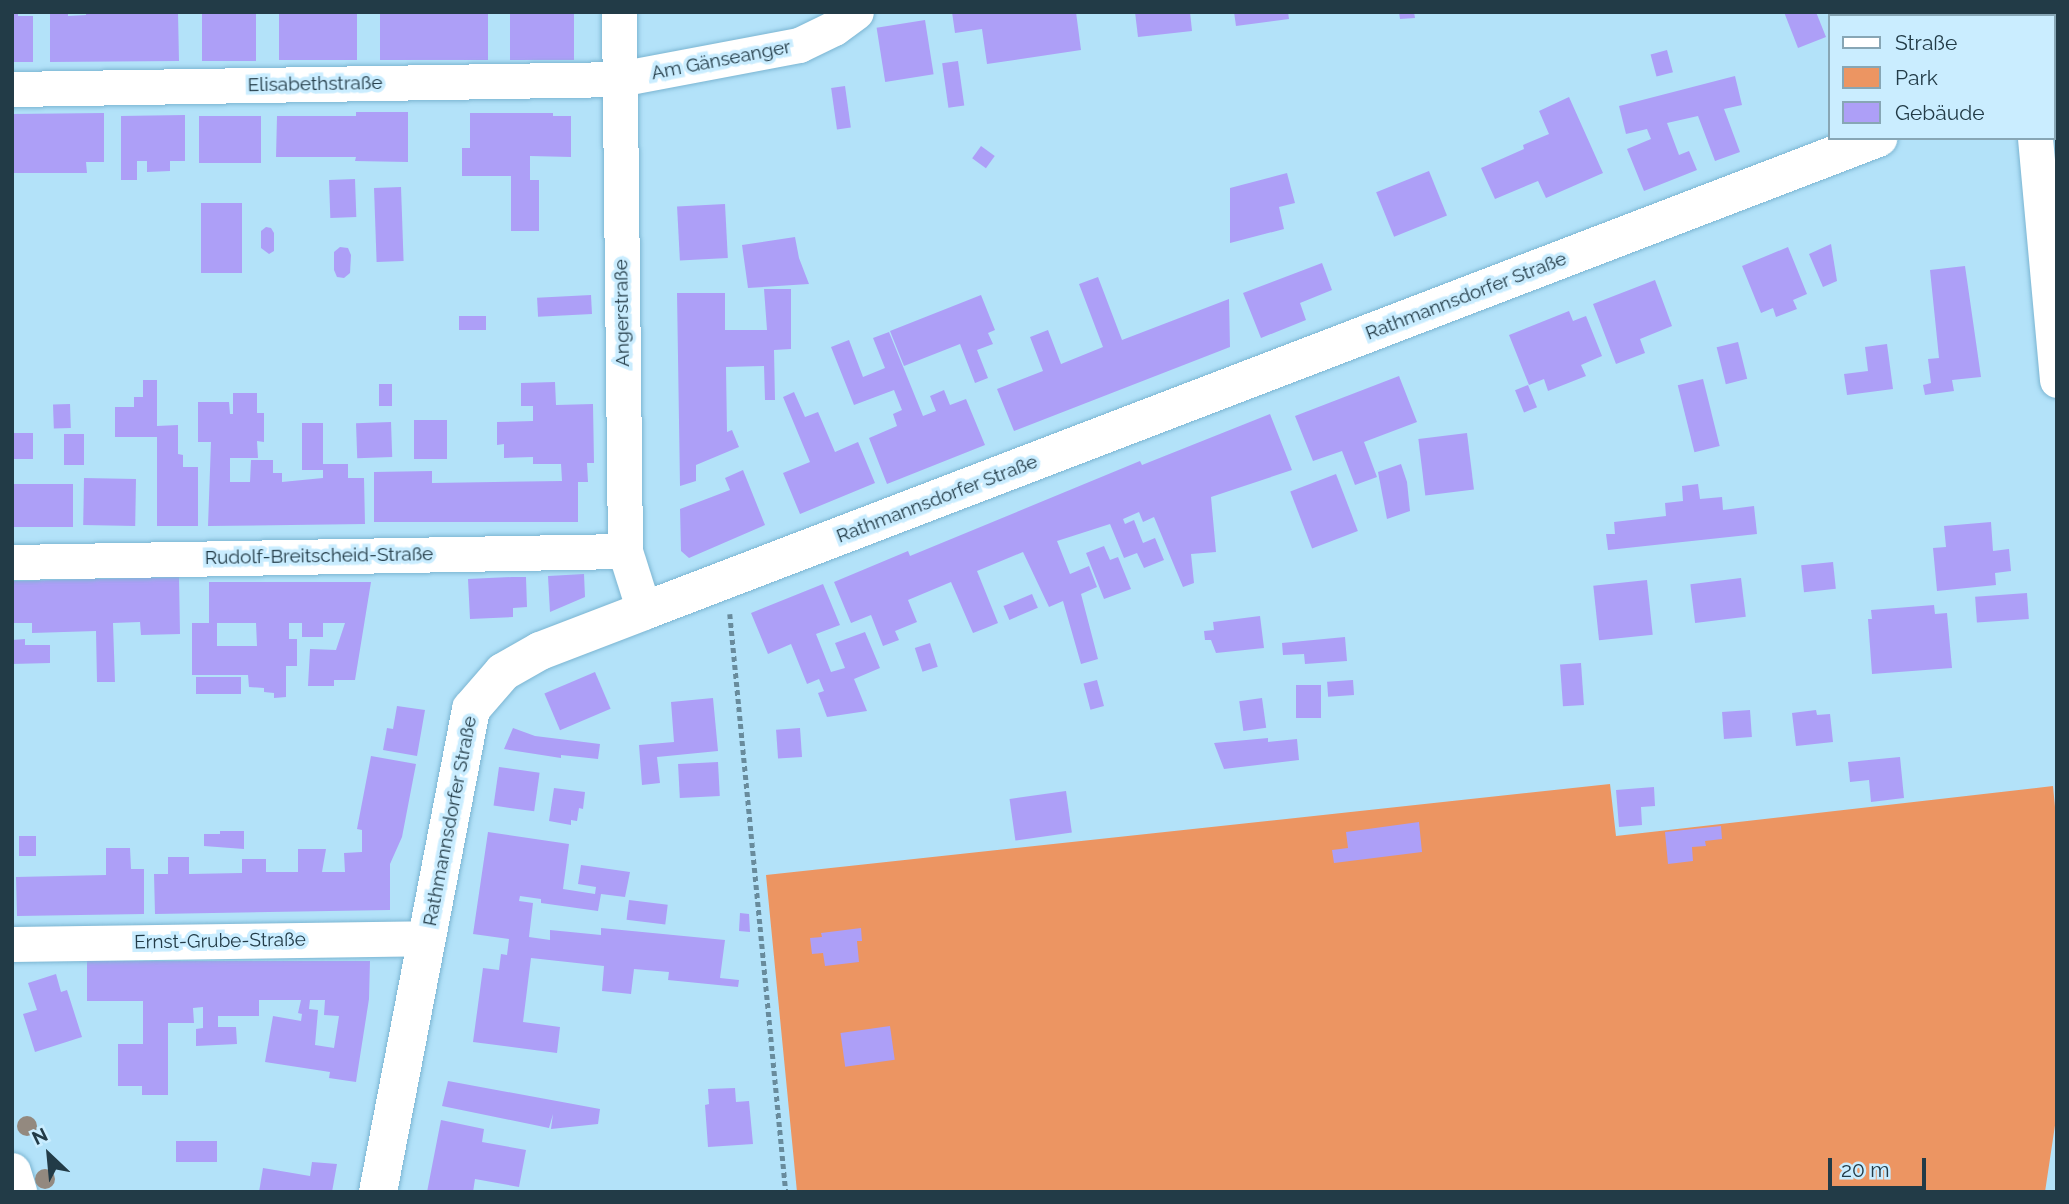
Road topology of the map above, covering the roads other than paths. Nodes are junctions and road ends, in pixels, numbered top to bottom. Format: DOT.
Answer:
graph roads {
  1 [pos="619,12"];
  2 [pos="856,12"];
  3 [pos="619,79"];
  4 [pos="12,89"];
  5 [pos="1873,140"];
  6 [pos="2035,140"];
  7 [pos="2057,380"];
  8 [pos="625,551"];
  9 [pos="12,562"];
  10 [pos="644,611"];
  11 [pos="427,938"];
  12 [pos="12,944"];
  13 [pos="12,1172"];
  14 [pos="18,1192"];
  15 [pos="378,1192"];
  1 -- 3 [label="street, Angerstraße"];
  2 -- 3 [label="street, Am Gänseanger"];
  3 -- 4 [label="street, Elisabethstraße"];
  3 -- 8 [label="street, Angerstraße"];
  5 -- 10 [label="street, Rathmannsdorfer Straße"];
  6 -- 7 [label="street"];
  8 -- 9 [label="street, Rudolf-Breitscheid-Straße"];
  8 -- 10 [label="street, Angerstraße"];
  10 -- 11 [label="street, Rathmannsdorfer Straße"];
  11 -- 12 [label="street, Ernst-Grube-Straße"];
  11 -- 15 [label="street, Rathmannsdorfer Straße"];
  13 -- 14 [label="street"];
}
